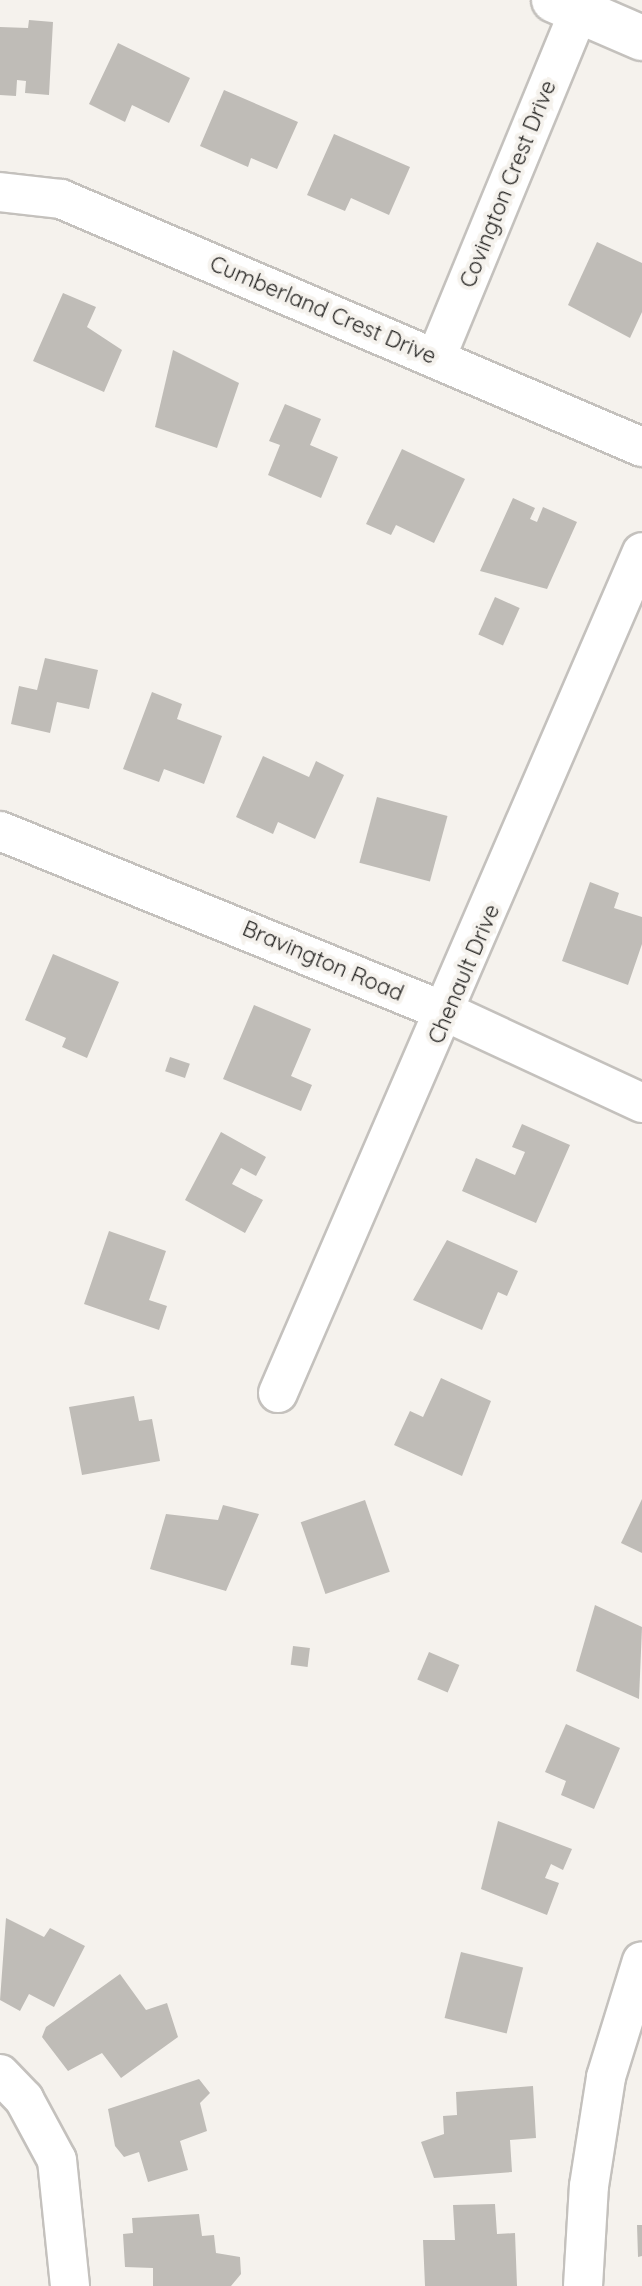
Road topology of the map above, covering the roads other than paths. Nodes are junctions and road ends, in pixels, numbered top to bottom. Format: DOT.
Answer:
graph roads {
  1 [pos="567,5"];
  2 [pos="642,38"];
  3 [pos="0,192"];
  4 [pos="436,358"];
  5 [pos="642,447"];
  6 [pos="642,552"];
  7 [pos="0,831"];
  8 [pos="448,1013"];
  9 [pos="642,1103"];
  10 [pos="278,1393"];
  11 [pos="642,1961"];
  12 [pos="0,2074"];
  13 [pos="70,2286"];
  14 [pos="583,2286"];
  1 -- 2 [label="main road"];
  1 -- 4 [label="street, Covington Crest Drive"];
  3 -- 4 [label="street, Cumberland Crest Drive"];
  4 -- 5 [label="street, Cumberland Crest Drive"];
  6 -- 8 [label="street, Chenault Drive"];
  7 -- 8 [label="street, Bravington Road"];
  8 -- 9 [label="street, Bravington Road"];
  8 -- 10 [label="street, Chenault Drive"];
  11 -- 14 [label="street"];
  12 -- 13 [label="street"];
}
